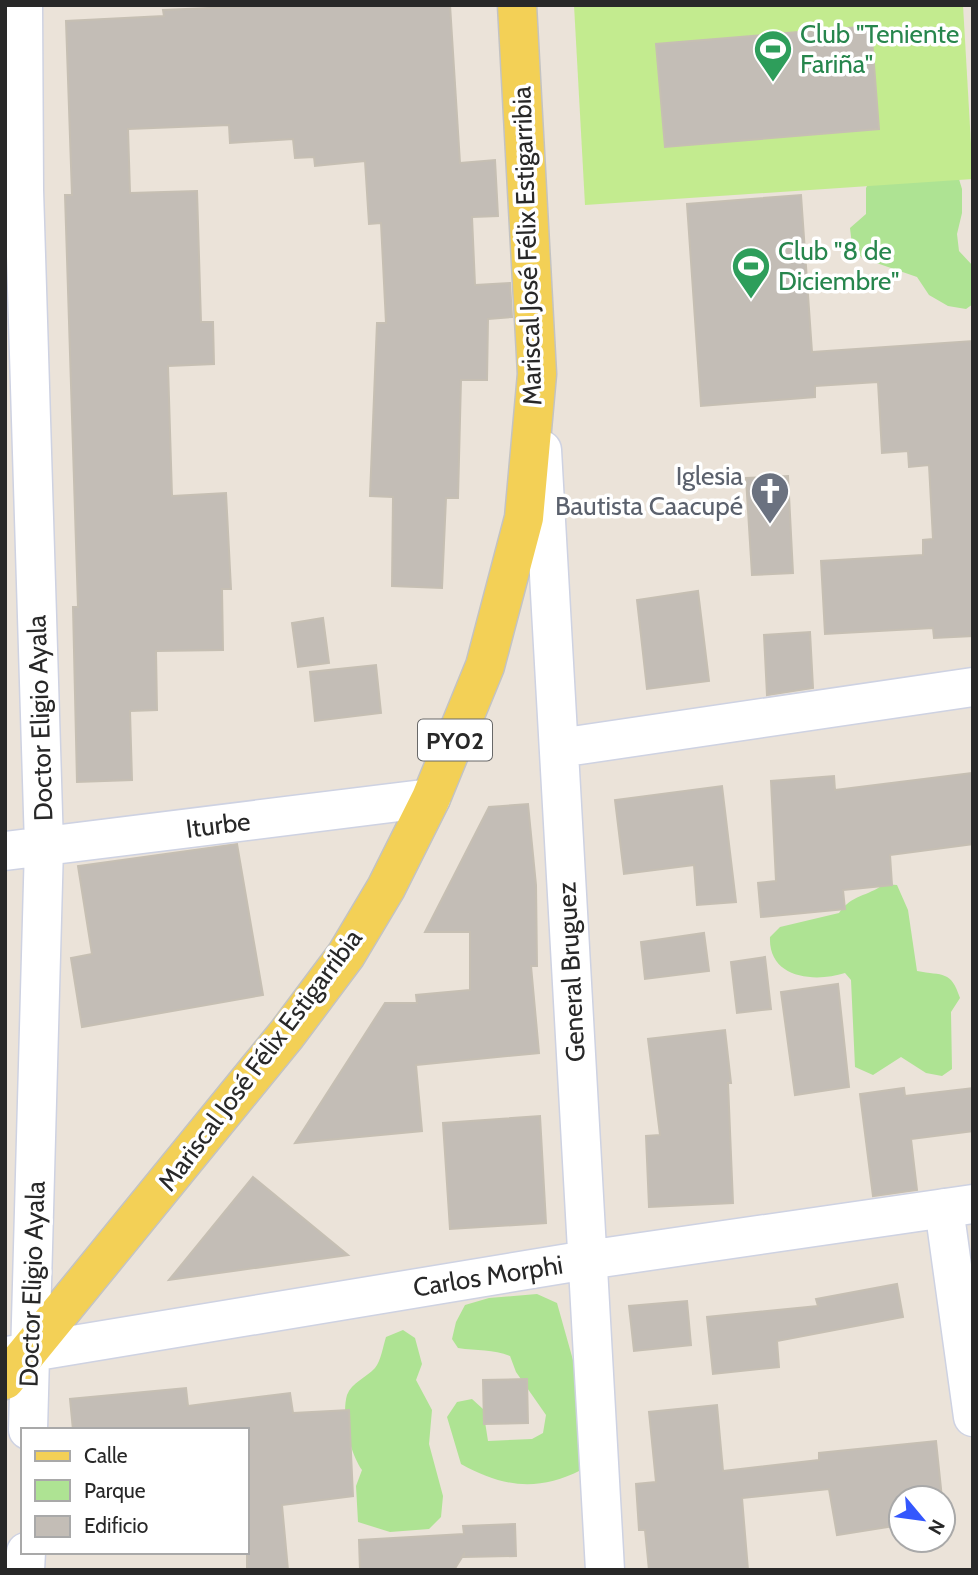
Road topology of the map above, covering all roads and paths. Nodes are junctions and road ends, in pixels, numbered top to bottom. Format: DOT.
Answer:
graph roads {
  1 [pos="23,5"];
  2 [pos="517,5"];
  3 [pos="537,374"];
  4 [pos="973,687"];
  5 [pos="559,748"];
  6 [pos="431,798"];
  7 [pos="44,846"];
  8 [pos="5,851"];
  9 [pos="958,1206"];
  10 [pos="587,1260"];
  11 [pos="18,1354"];
  12 [pos="5,1380"];
  13 [pos="973,1417"];
  14 [pos="28,1428"];
  15 [pos="605,1570"];
  1 -- 7 [label="street, Doctor Eligio Ayala"];
  2 -- 3 [label="main road, Mariscal José Félix Estigarribia / PY02"];
  3 -- 5 [label="street, General Bruguez"];
  3 -- 6 [label="main road, Mariscal José Félix Estigarribia / PY02"];
  4 -- 5 [label="street"];
  5 -- 10 [label="street, General Bruguez"];
  6 -- 7 [label="street, Iturbe"];
  6 -- 11 [label="main road, Mariscal José Félix Estigarribia / PY02"];
  7 -- 8 [label="street, Iturbe"];
  7 -- 11 [label="street, Doctor Eligio Ayala"];
  9 -- 10 [label="street, Carlos Morphi"];
  9 -- 13 [label="street"];
  10 -- 11 [label="street, Carlos Morphi"];
  10 -- 15 [label="street, General Bruguez"];
  11 -- 12 [label="main road, Mariscal José Félix Estigarribia / PY02"];
  11 -- 14 [label="street, Doctor Eligio Ayala"];
}
